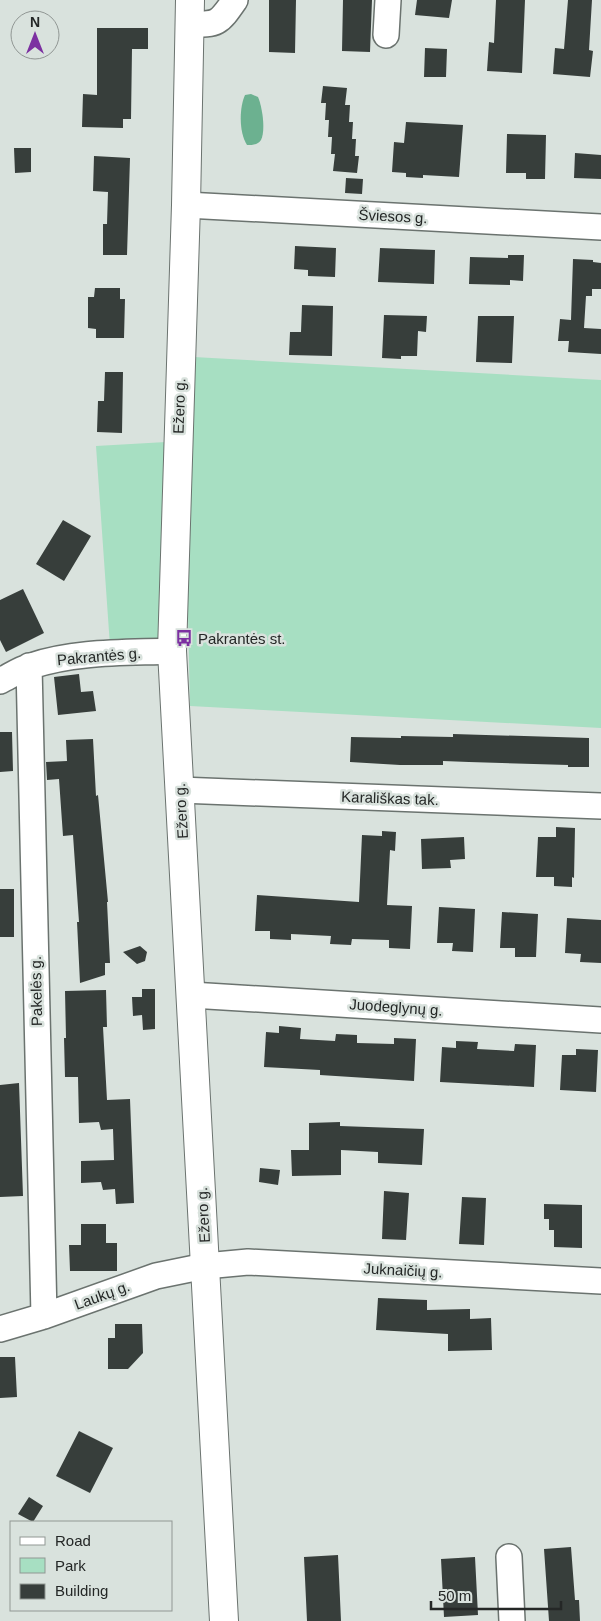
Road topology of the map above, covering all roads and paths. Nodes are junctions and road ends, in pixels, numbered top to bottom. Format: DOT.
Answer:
graph roads {
  1 [pos="235,0"];
  2 [pos="388,0"];
  3 [pos="190,12"];
  4 [pos="386,34"];
  5 [pos="186,205"];
  6 [pos="601,227"];
  7 [pos="172,651"];
  8 [pos="29,666"];
  9 [pos="0,681"];
  10 [pos="180,790"];
  11 [pos="601,806"];
  12 [pos="191,995"];
  13 [pos="601,1020"];
  14 [pos="205,1266"];
  15 [pos="601,1281"];
  16 [pos="44,1316"];
  17 [pos="0,1329"];
  18 [pos="508,1556"];
  19 [pos="224,1621"];
  20 [pos="512,1621"];
  1 -- 3 [label="street"];
  2 -- 4 [label="street"];
  3 -- 5 [label="main road, Ežero g."];
  5 -- 6 [label="street, Šviesos g."];
  5 -- 7 [label="main road, Ežero g."];
  7 -- 8 [label="street, Pakrantės g."];
  7 -- 10 [label="main road, Ežero g."];
  8 -- 9 [label="street, Pakrantės g."];
  8 -- 16 [label="street, Pakelės g."];
  10 -- 11 [label="street, Karališkas tak."];
  10 -- 12 [label="main road, Ežero g."];
  12 -- 13 [label="street, Juodeglynų g."];
  12 -- 14 [label="main road, Ežero g."];
  14 -- 15 [label="street, Juknaičių g."];
  14 -- 16 [label="street, Laukų g."];
  14 -- 19 [label="main road, Ežero g."];
  16 -- 17 [label="street, Laukų g."];
  18 -- 20 [label="street"];
}
